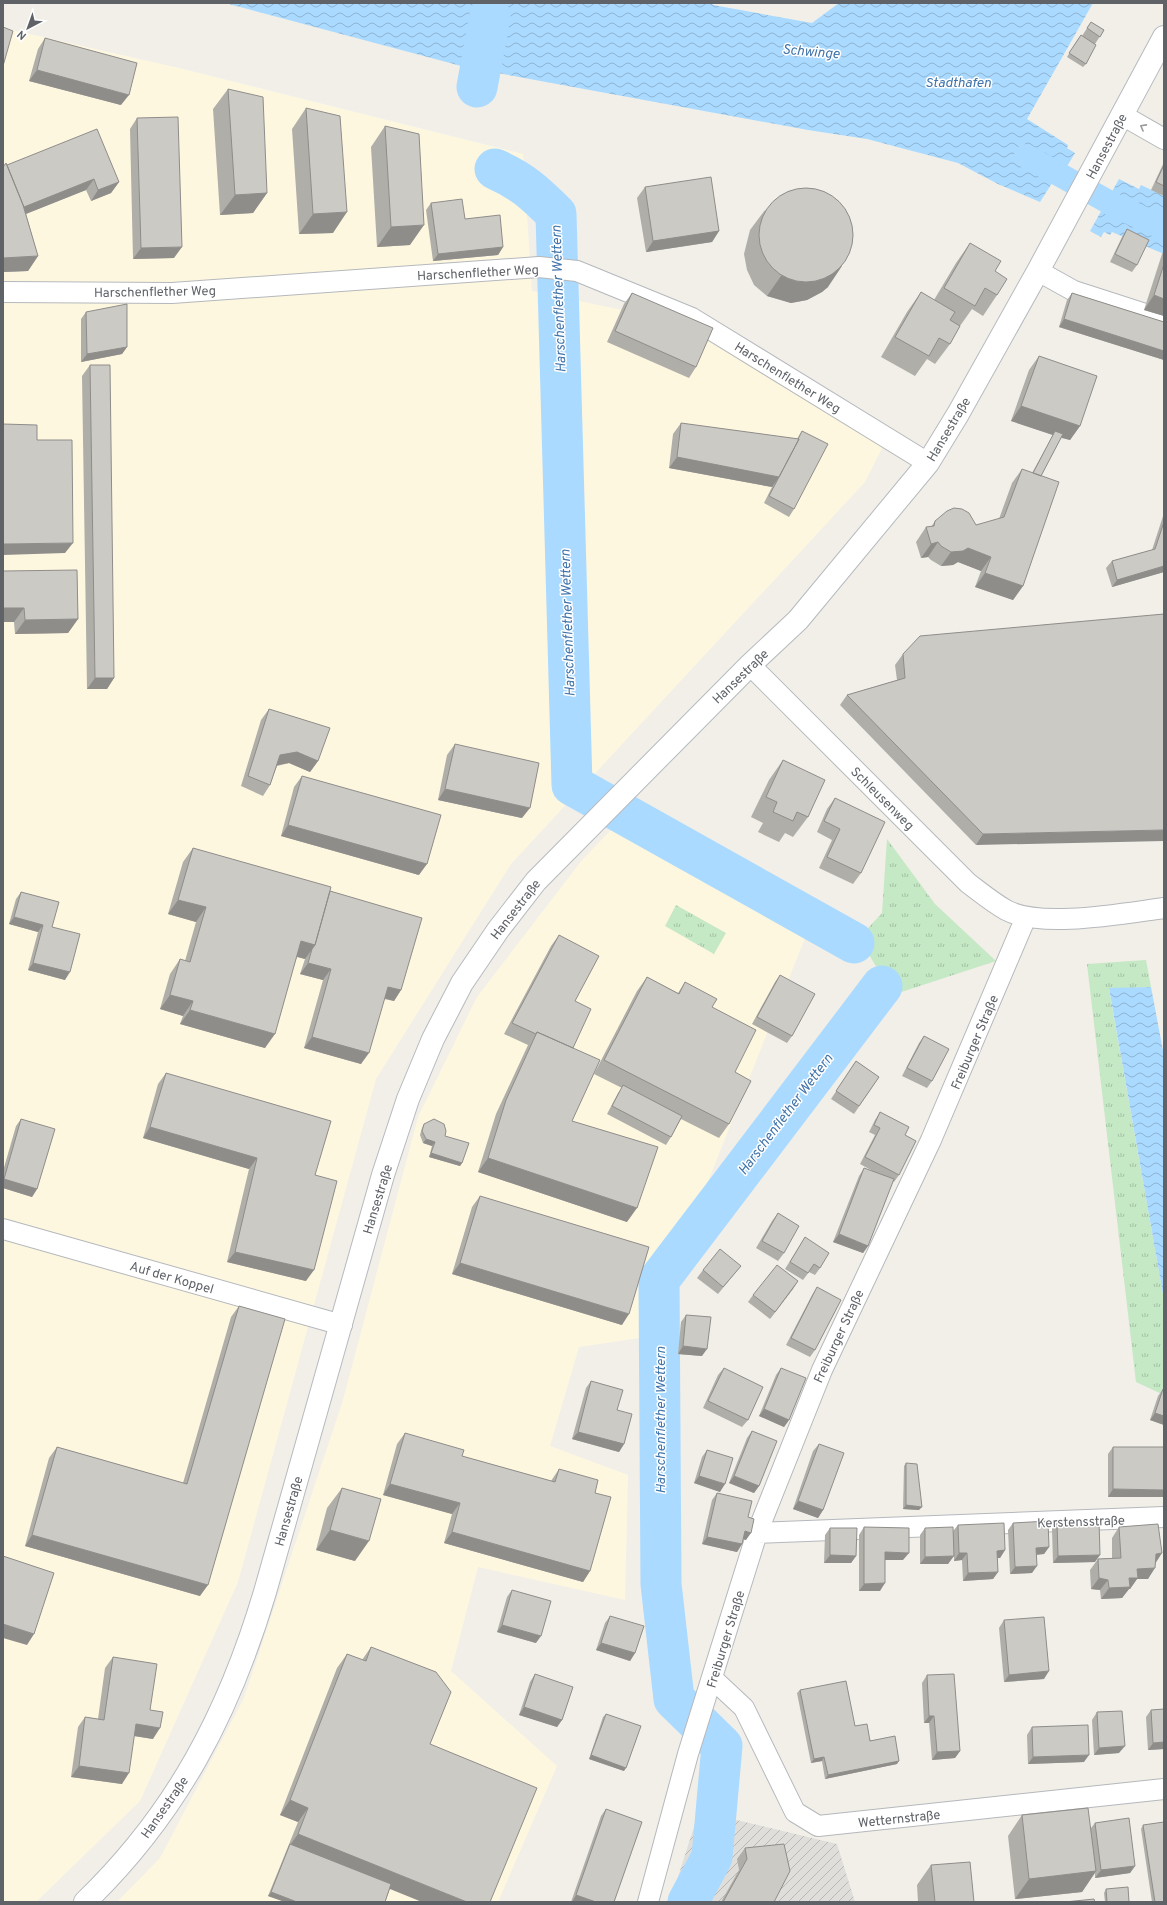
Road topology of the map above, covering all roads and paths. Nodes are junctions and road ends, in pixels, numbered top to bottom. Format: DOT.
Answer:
graph roads {
  1 [pos="1164,37"];
  2 [pos="1122,115"];
  3 [pos="1164,139"];
  4 [pos="1038,271"];
  5 [pos="3,292"];
  6 [pos="1164,320"];
  7 [pos="928,463"];
  8 [pos="750,665"];
  9 [pos="1164,908"];
  10 [pos="1026,917"];
  11 [pos="3,1229"];
  12 [pos="342,1325"];
  13 [pos="1164,1517"];
  14 [pos="757,1533"];
  15 [pos="713,1679"];
  16 [pos="1164,1790"];
  17 [pos="85,1902"];
  18 [pos="648,1902"];
  1 -- 2 [label="main road, Hansestraße"];
  3 -- 2 [label="street, one-way"];
  2 -- 4 [label="main road, Hansestraße"];
  4 -- 6 [label="street"];
  4 -- 7 [label="main road, Hansestraße"];
  5 -- 7 [label="street, Harschenflether Weg"];
  7 -- 8 [label="main road, Hansestraße"];
  8 -- 10 [label="street, Schleusenweg"];
  8 -- 12 [label="main road, Hansestraße"];
  9 -- 10 [label="street"];
  10 -- 14 [label="street, Freiburger Straße"];
  11 -- 12 [label="street, Auf der Koppel"];
  12 -- 17 [label="main road, Hansestraße"];
  13 -- 14 [label="street, Kerstensstraße"];
  14 -- 15 [label="street, Freiburger Straße"];
  15 -- 16 [label="street, Wetternstraße"];
  15 -- 18 [label="street, Freiburger Straße"];
}
